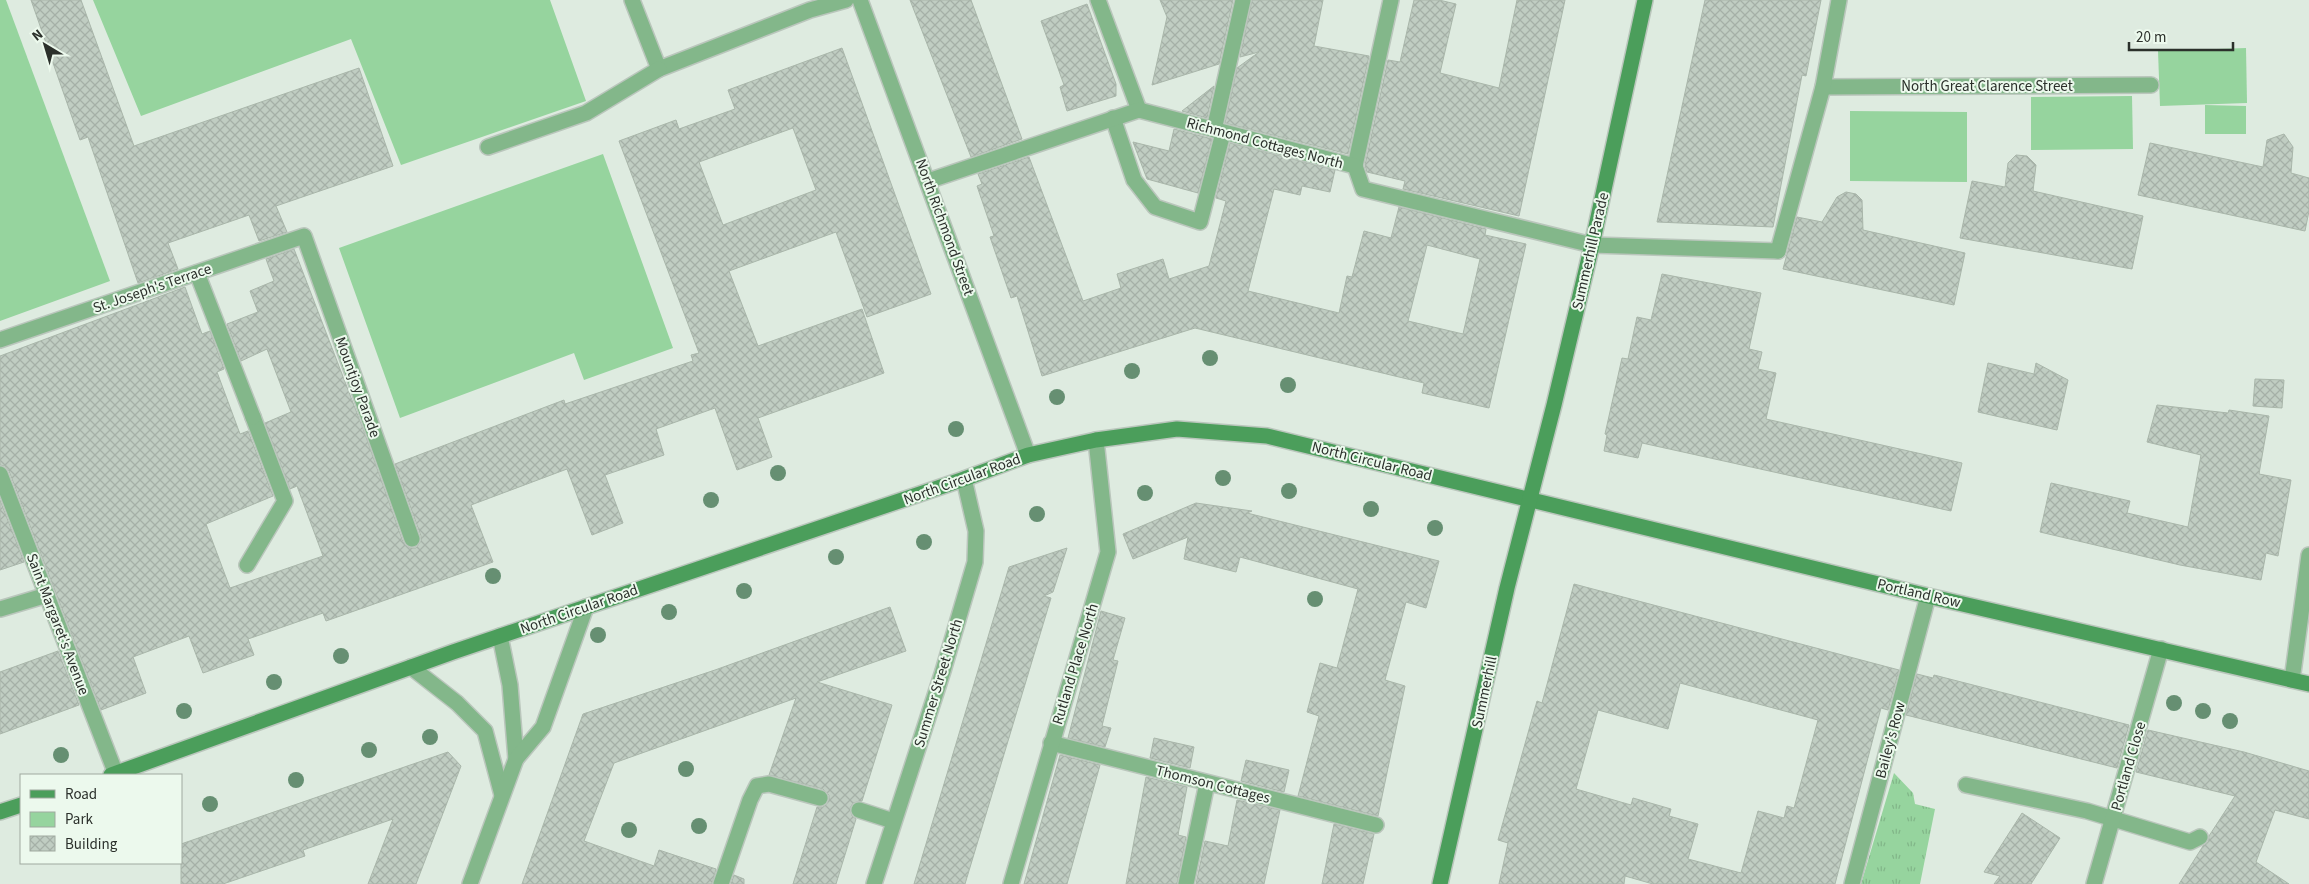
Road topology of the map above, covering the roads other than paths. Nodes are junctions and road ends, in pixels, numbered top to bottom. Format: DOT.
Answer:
graph roads {
  1 [pos="632,0"];
  2 [pos="846,0"];
  3 [pos="860,0"];
  4 [pos="1098,0"];
  5 [pos="1243,0"];
  6 [pos="1390,0"];
  7 [pos="1645,0"];
  8 [pos="1839,0"];
  9 [pos="659,69"];
  10 [pos="2151,86"];
  11 [pos="1823,87"];
  12 [pos="1139,110"];
  13 [pos="1113,118"];
  14 [pos="1219,132"];
  15 [pos="488,147"];
  16 [pos="1355,166"];
  17 [pos="928,181"];
  18 [pos="304,236"];
  19 [pos="1592,245"];
  20 [pos="197,273"];
  21 [pos="0,340"];
  22 [pos="1096,440"];
  23 [pos="1028,455"];
  24 [pos="0,474"];
  25 [pos="964,479"];
  26 [pos="1530,500"];
  27 [pos="412,539"];
  28 [pos="2309,555"];
  29 [pos="247,565"];
  30 [pos="47,595"];
  31 [pos="1928,596"];
  32 [pos="586,607"];
  33 [pos="0,609"];
  34 [pos="500,636"];
  35 [pos="2161,649"];
  36 [pos="411,667"];
  37 [pos="2292,680"];
  38 [pos="2309,684"];
  39 [pos="1051,743"];
  40 [pos="516,759"];
  41 [pos="113,774"];
  42 [pos="1207,783"];
  43 [pos="1966,786"];
  44 [pos="502,795"];
  45 [pos="820,798"];
  46 [pos="20,804"];
  47 [pos="859,810"];
  48 [pos="0,812"];
  49 [pos="2113,818"];
  50 [pos="893,821"];
  51 [pos="1376,825"];
  52 [pos="2200,837"];
  53 [pos="470,884"];
  54 [pos="721,884"];
  55 [pos="874,884"];
  56 [pos="1011,884"];
  57 [pos="1186,884"];
  58 [pos="1440,884"];
  59 [pos="1852,884"];
  60 [pos="2094,884"];
  1 -- 9 [label="street"];
  2 -- 9 [label="street"];
  3 -- 17 [label="street, North Richmond Street"];
  4 -- 12 [label="street"];
  5 -- 14 [label="street"];
  6 -- 16 [label="street"];
  7 -- 19 [label="main road, Summerhill Parade"];
  8 -- 11 [label="street"];
  9 -- 15 [label="street"];
  10 -- 11 [label="street, North Great Clarence Street"];
  11 -- 19 [label="street"];
  12 -- 13 [label="street"];
  12 -- 14 [label="street, Richmond Cottages North"];
  13 -- 14 [label="street"];
  13 -- 17 [label="street"];
  14 -- 16 [label="street, Richmond Cottages North"];
  16 -- 19 [label="street, Richmond Cottages North"];
  17 -- 23 [label="street, North Richmond Street"];
  18 -- 20 [label="street, St. Joseph's Terrace"];
  18 -- 27 [label="street, Mountjoy Parade"];
  19 -- 26 [label="main road, Summerhill Parade"];
  20 -- 21 [label="street, St. Joseph's Terrace"];
  20 -- 29 [label="street"];
  22 -- 23 [label="main road, North Circular Road"];
  22 -- 26 [label="main road, North Circular Road"];
  22 -- 39 [label="street, Rutland Place North"];
  23 -- 25 [label="main road, North Circular Road"];
  24 -- 30 [label="street, Saint Margaret's Avenue"];
  25 -- 32 [label="main road, North Circular Road"];
  25 -- 50 [label="street, Summer Street North"];
  26 -- 31 [label="main road, Portland Row"];
  26 -- 58 [label="main road, Summerhill"];
  28 -- 37 [label="street"];
  30 -- 33 [label="street"];
  30 -- 41 [label="street, Saint Margaret's Avenue"];
  31 -- 35 [label="main road, Portland Row"];
  31 -- 59 [label="street, Bailey's Row"];
  32 -- 34 [label="main road, North Circular Road"];
  32 -- 40 [label="street"];
  34 -- 36 [label="main road, North Circular Road"];
  34 -- 40 [label="street"];
  35 -- 37 [label="main road, Portland Row"];
  35 -- 49 [label="street, Portland Close"];
  36 -- 41 [label="main road, North Circular Road"];
  36 -- 44 [label="street"];
  37 -- 38 [label="main road, Portland Row"];
  39 -- 42 [label="street, Thomson Cottages"];
  39 -- 56 [label="street, Rutland Place North"];
  40 -- 44 [label="street"];
  42 -- 51 [label="street, Thomson Cottages"];
  42 -- 57 [label="street"];
  43 -- 49 [label="street"];
  44 -- 53 [label="street"];
  45 -- 54 [label="street"];
  46 -- 48 [label="main road"];
  47 -- 50 [label="street"];
  49 -- 52 [label="street"];
  49 -- 60 [label="street, Portland Close"];
  50 -- 55 [label="street, Summer Street North"];
}
